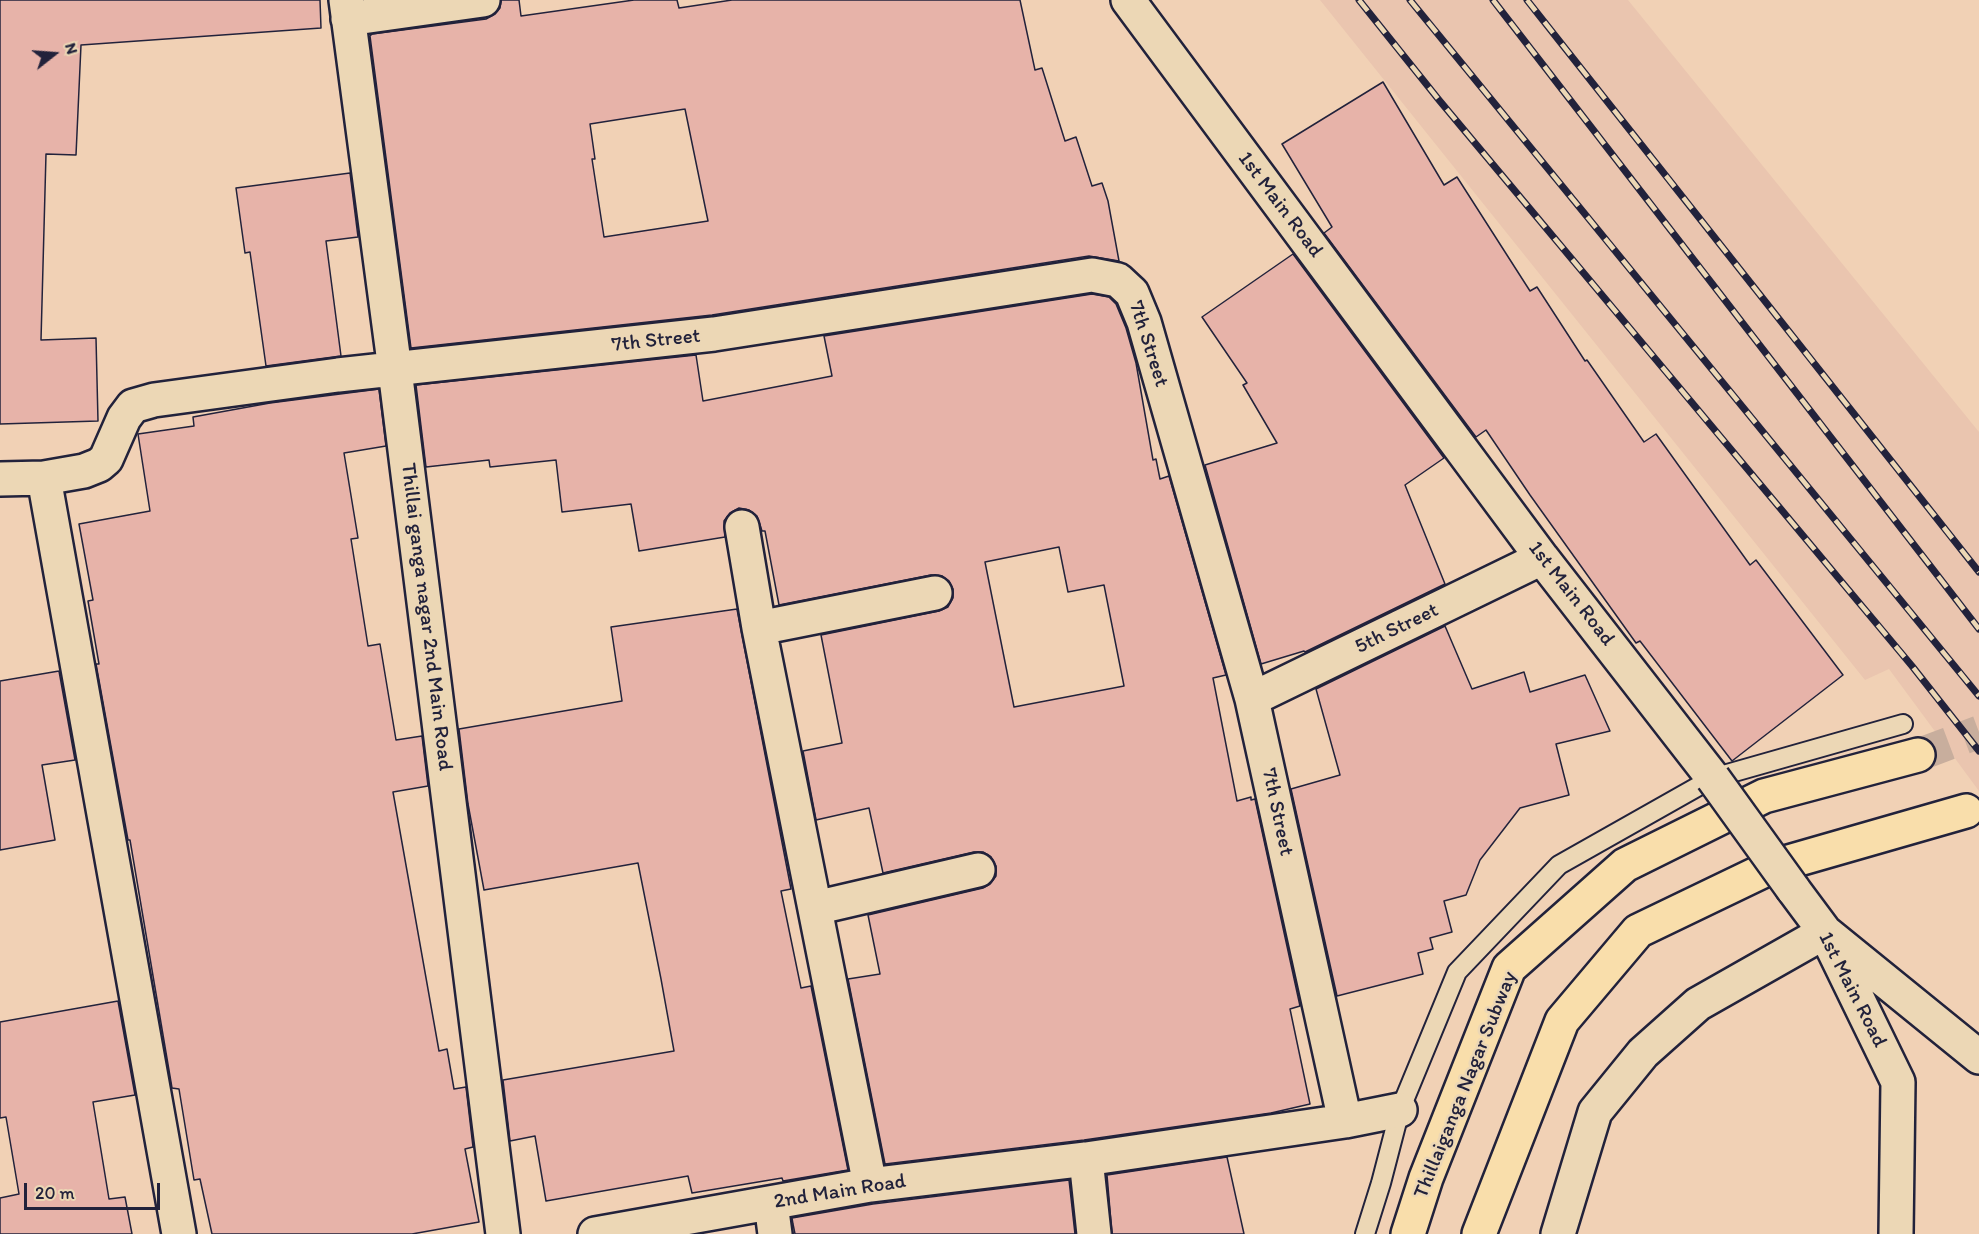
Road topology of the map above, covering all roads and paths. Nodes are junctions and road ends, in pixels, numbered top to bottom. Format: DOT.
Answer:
graph roads {
  1 [pos="483,0"];
  2 [pos="1128,0"];
  3 [pos="347,10"];
  4 [pos="395,370"];
  5 [pos="0,478"];
  6 [pos="44,478"];
  7 [pos="742,527"];
  8 [pos="1542,558"];
  9 [pos="935,593"];
  10 [pos="759,628"];
  11 [pos="1252,699"];
  12 [pos="1903,724"];
  13 [pos="1918,755"];
  14 [pos="1713,778"];
  15 [pos="1966,811"];
  16 [pos="978,870"];
  17 [pos="815,908"];
  18 [pos="1825,933"];
  19 [pos="1979,1057"];
  20 [pos="1400,1110"];
  21 [pos="1345,1121"];
  22 [pos="1086,1159"];
  23 [pos="870,1185"];
  24 [pos="773,1219"];
  25 [pos="179,1234"];
  26 [pos="503,1234"];
  27 [pos="595,1234"];
  28 [pos="1094,1234"];
  29 [pos="1365,1234"];
  30 [pos="1408,1234"];
  31 [pos="1479,1234"];
  32 [pos="1558,1234"];
  33 [pos="1896,1234"];
  1 -- 3 [label="street"];
  2 -- 8 [label="street, 1st Main Road"];
  3 -- 4 [label="street, Thillai ganga nagar 2nd Main Road"];
  4 -- 6 [label="street, 7th Street"];
  4 -- 11 [label="street, 7th Street"];
  4 -- 26 [label="street, Thillai ganga nagar 2nd Main Road"];
  5 -- 6 [label="street"];
  6 -- 25 [label="street"];
  7 -- 10 [label="street"];
  8 -- 11 [label="street, 5th Street"];
  8 -- 14 [label="street, 1st Main Road"];
  9 -- 10 [label="street"];
  10 -- 17 [label="street"];
  11 -- 21 [label="street, 7th Street"];
  12 -- 14 [label="lane"];
  13 -- 30 [label="main road, Thillaiganga Nagar Subway"];
  14 -- 18 [label="street, 1st Main Road, bridge"];
  14 -- 20 [label="lane"];
  15 -- 31 [label="main road"];
  16 -- 17 [label="street"];
  17 -- 23 [label="street"];
  18 -- 19 [label="street"];
  18 -- 32 [label="street"];
  18 -- 33 [label="street, 1st Main Road"];
  20 -- 21 [label="street, 2nd Main Road"];
  20 -- 29 [label="lane"];
  21 -- 22 [label="street, 2nd Main Road"];
  22 -- 23 [label="street, 2nd Main Road"];
  22 -- 28 [label="street"];
  23 -- 24 [label="street, 2nd Main Road"];
  24 -- 27 [label="street, 2nd Main Road"];
}
